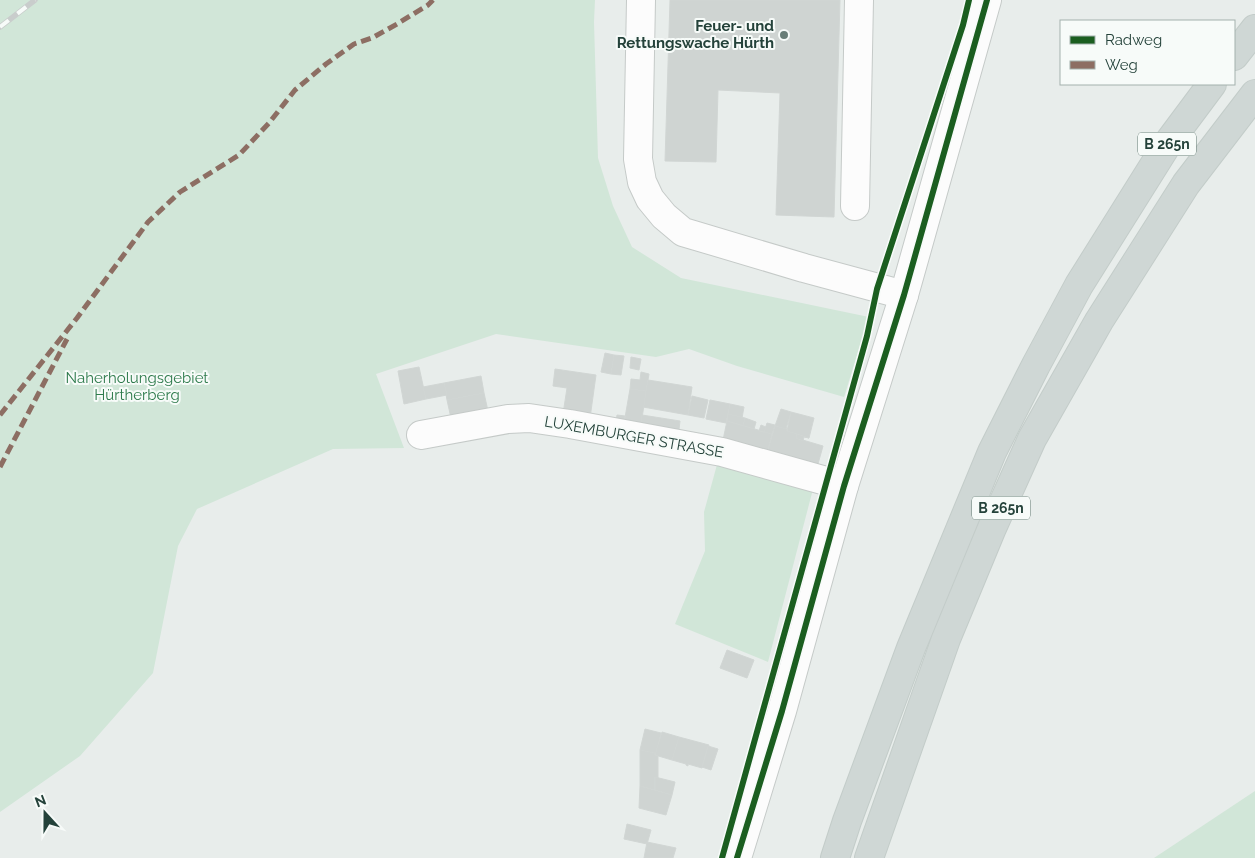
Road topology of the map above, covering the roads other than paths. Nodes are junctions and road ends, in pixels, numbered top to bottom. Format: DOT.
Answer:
graph roads {
  1 [pos="641,0"];
  2 [pos="859,0"];
  3 [pos="987,0"];
  4 [pos="1255,29"];
  5 [pos="1235,55"];
  6 [pos="1211,85"];
  7 [pos="1255,94"];
  8 [pos="855,206"];
  9 [pos="904,295"];
  10 [pos="421,435"];
  11 [pos="844,486"];
  12 [pos="737,858"];
  13 [pos="835,858"];
  14 [pos="869,858"];
  1 -- 9 [label="street"];
  2 -- 8 [label="street"];
  3 -- 9 [label="street"];
  4 -- 5 [label="main road"];
  6 -- 13 [label="main road, B 265n"];
  7 -- 14 [label="main road, B 265n"];
  9 -- 11 [label="street"];
  10 -- 11 [label="street, LUXEMBURGER STRASSE"];
  11 -- 12 [label="street"];
}
